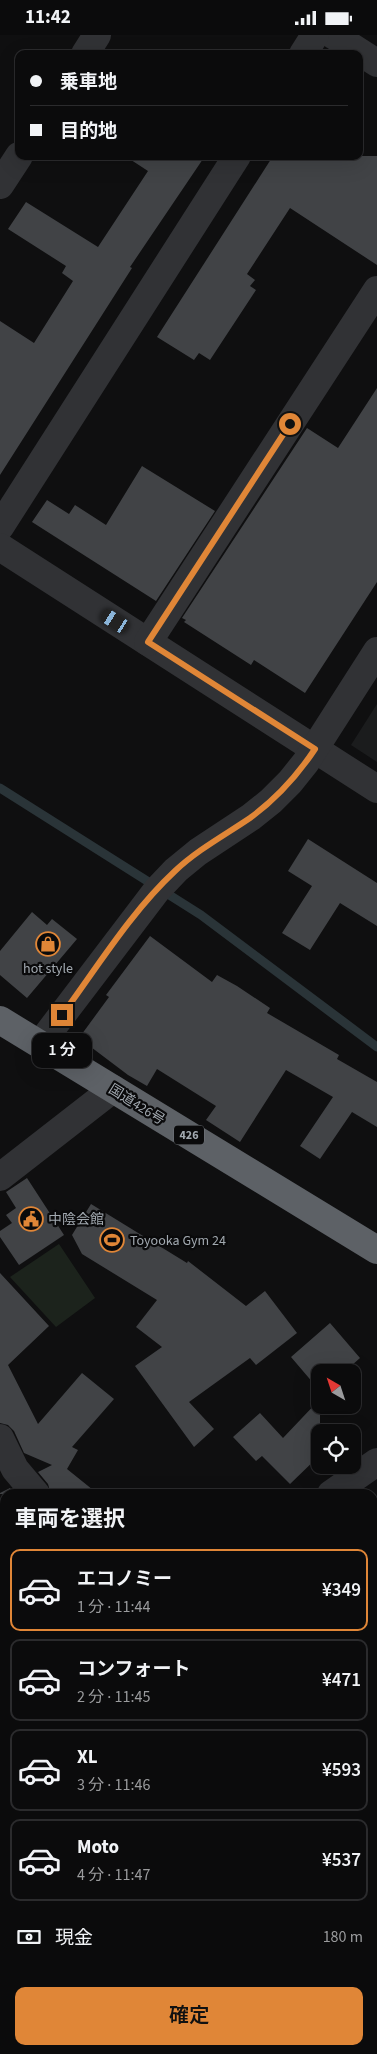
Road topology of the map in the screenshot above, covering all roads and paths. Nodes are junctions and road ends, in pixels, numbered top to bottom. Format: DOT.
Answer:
graph roads {
  1 [pos="97,35"];
  2 [pos="315,35"];
  3 [pos="333,35"];
  4 [pos="88,50"];
  5 [pos="306,50"];
  6 [pos="357,50"];
  7 [pos="363,54"];
  8 [pos="377,63"];
  9 [pos="16,160"];
  10 [pos="234,160"];
  11 [pos="0,185"];
  12 [pos="377,290"];
  13 [pos="0,527"];
  14 [pos="0,547"];
  15 [pos="148,642"];
  16 [pos="377,651"];
  17 [pos="315,749"];
  18 [pos="377,789"];
  19 [pos="0,1020"];
  20 [pos="40,1044"];
  21 [pos="113,1089"];
  22 [pos="0,1177"];
  23 [pos="377,1250"];
  24 [pos="0,1438"];
  25 [pos="377,1463"];
  26 [pos="32,1489"];
  27 [pos="338,1489"];
  1 -- 4 [label="street"];
  2 -- 5 [label="street"];
  3 -- 6 [label="street"];
  7 -- 8 [label="street"];
  9 -- 11 [label="street"];
  10 -- 13 [label="street"];
  12 -- 15 [label="street"];
  14 -- 15 [label="street"];
  15 -- 17 [label="street"];
  16 -- 17 [label="street"];
  17 -- 18 [label="street"];
  17 -- 20 [label="street"];
  19 -- 20 [label="highway, 国道426号 / 426"];
  20 -- 21 [label="highway, 国道426号 / 426"];
  21 -- 22 [label="street"];
  21 -- 23 [label="highway, 国道426号 / 426"];
  24 -- 26 [label="street"];
  25 -- 27 [label="street"];
}
